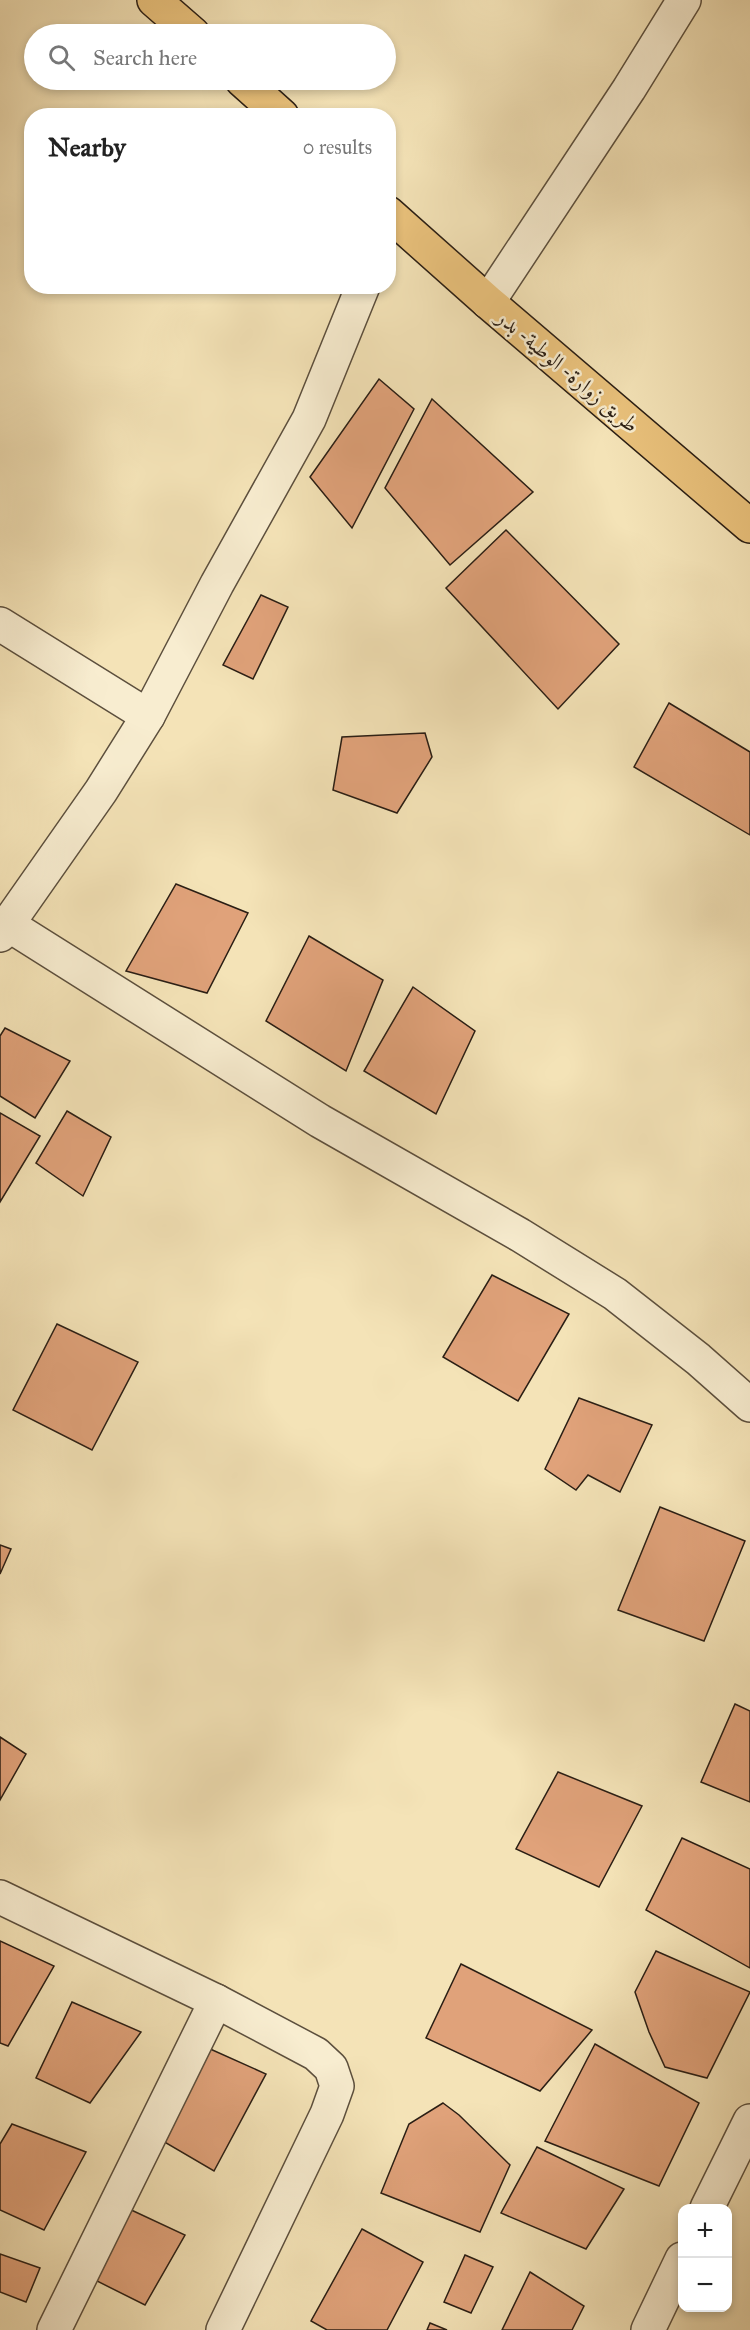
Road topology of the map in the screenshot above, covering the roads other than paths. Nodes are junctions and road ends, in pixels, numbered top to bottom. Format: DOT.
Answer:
graph roads {
  1 [pos="154,0"];
  2 [pos="684,0"];
  3 [pos="182,24"];
  4 [pos="253,90"];
  5 [pos="273,108"];
  6 [pos="396,223"];
  7 [pos="360,294"];
  8 [pos="488,302"];
  9 [pos="750,526"];
  10 [pos="0,624"];
  11 [pos="148,716"];
  12 [pos="3,929"];
  13 [pos="750,1405"];
  14 [pos="0,1898"];
  15 [pos="216,2001"];
  16 [pos="750,2121"];
  17 [pos="709,2204"];
  18 [pos="678,2267"];
  19 [pos="54,2330"];
  20 [pos="223,2330"];
  21 [pos="648,2330"];
  1 -- 3 [label="highway"];
  2 -- 8 [label="street"];
  4 -- 5 [label="highway"];
  6 -- 8 [label="highway, طريق زوارة- الوطية- بدر"];
  7 -- 11 [label="street"];
  8 -- 9 [label="highway, طريق زوارة- الوطية- بدر"];
  10 -- 11 [label="street"];
  11 -- 12 [label="street"];
  12 -- 13 [label="street"];
  14 -- 15 [label="street"];
  15 -- 19 [label="street"];
  15 -- 20 [label="street"];
  16 -- 17 [label="street"];
  18 -- 21 [label="street"];
}
